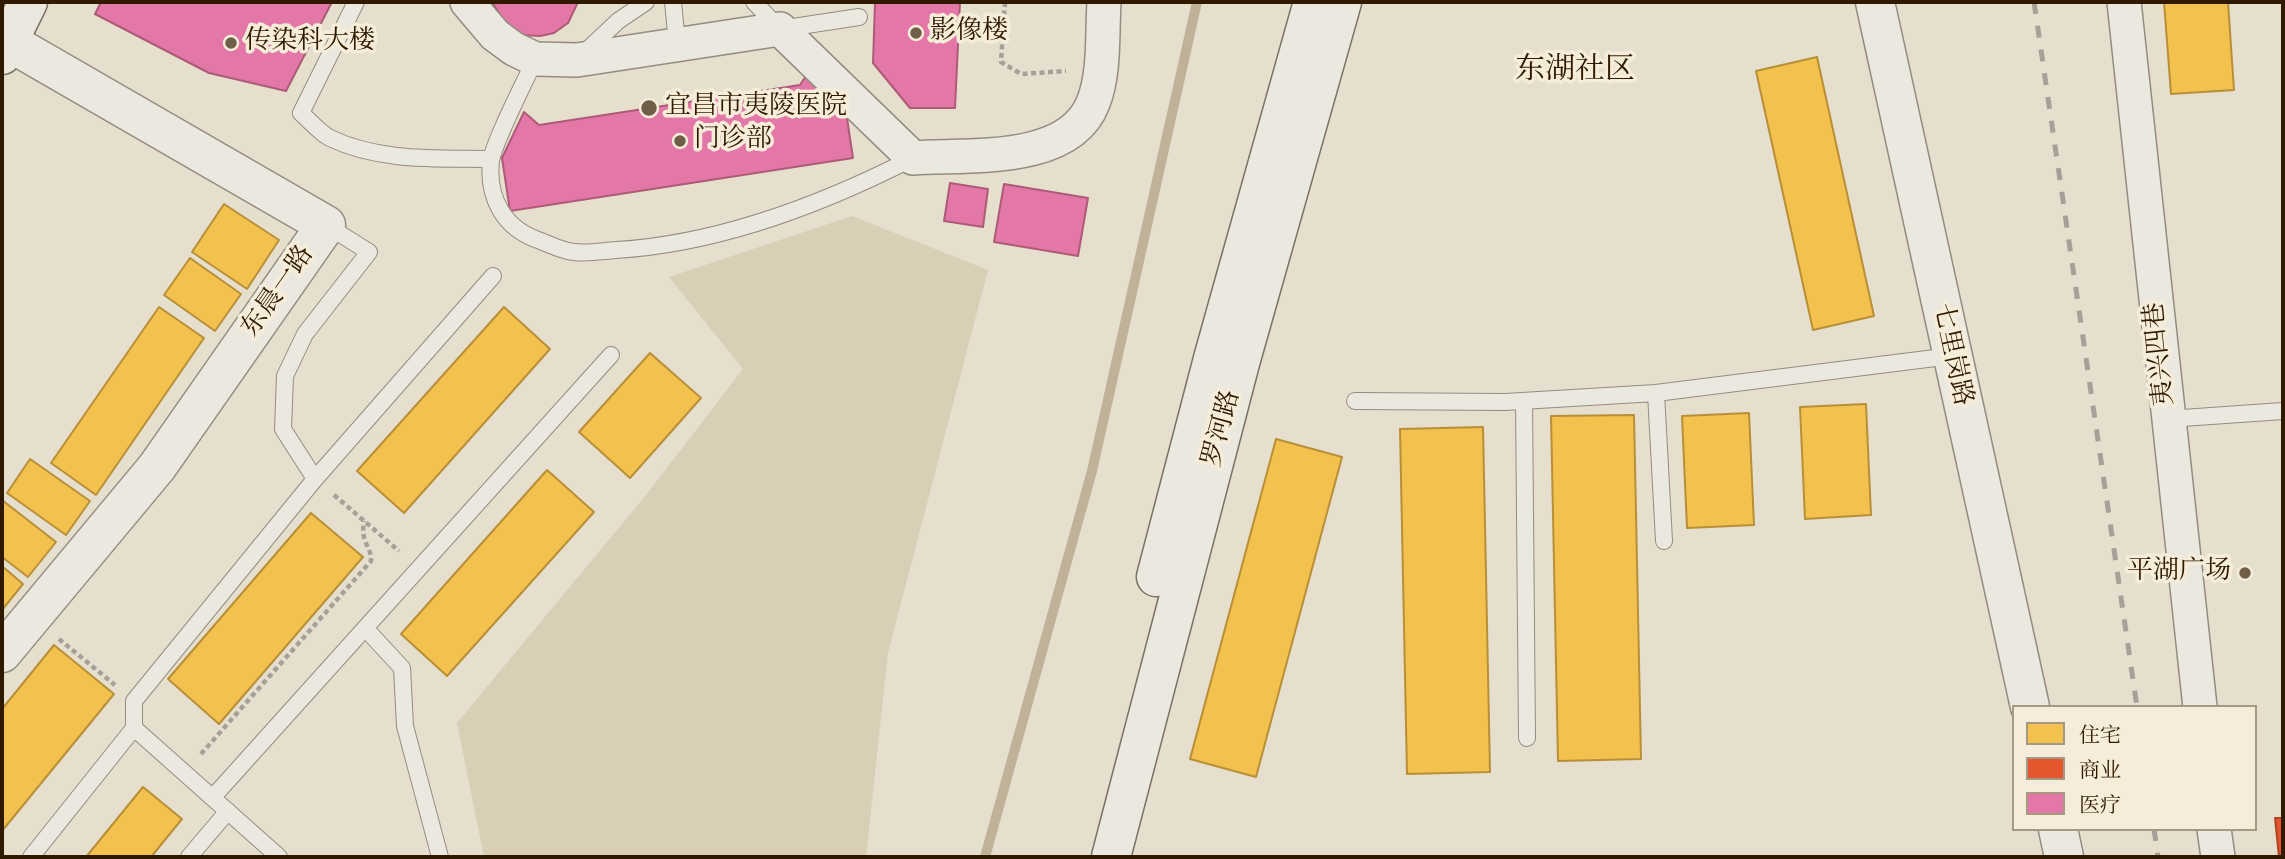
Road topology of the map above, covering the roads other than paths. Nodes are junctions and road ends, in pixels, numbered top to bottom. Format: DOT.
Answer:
graph roads {
  1 [pos="28,2"];
  2 [pos="356,2"];
  3 [pos="467,2"];
  4 [pos="646,2"];
  5 [pos="673,2"];
  6 [pos="754,2"];
  7 [pos="1104,2"];
  8 [pos="1313,2"];
  9 [pos="1342,2"];
  10 [pos="1875,2"];
  11 [pos="2124,2"];
  12 [pos="859,17"];
  13 [pos="780,29"];
  14 [pos="677,43"];
  15 [pos="4,45"];
  16 [pos="535,59"];
  17 [pos="577,60"];
  18 [pos="913,158"];
  19 [pos="491,159"];
  20 [pos="326,225"];
  21 [pos="493,276"];
  22 [pos="611,355"];
  23 [pos="1951,356"];
  24 [pos="1656,393"];
  25 [pos="1355,401"];
  26 [pos="1524,401"];
  27 [pos="2283,411"];
  28 [pos="2168,419"];
  29 [pos="315,479"];
  30 [pos="1664,541"];
  31 [pos="365,628"];
  32 [pos="2,653"];
  33 [pos="2030,705"];
  34 [pos="2200,705"];
  35 [pos="134,728"];
  36 [pos="1527,737"];
  37 [pos="212,797"];
  38 [pos="228,811"];
  39 [pos="2058,831"];
  40 [pos="2214,831"];
  41 [pos="31,857"];
  42 [pos="189,857"];
  43 [pos="279,857"];
  44 [pos="440,857"];
  45 [pos="1084,857"];
  46 [pos="1111,857"];
  47 [pos="2064,857"];
  48 [pos="2218,857"];
  1 -- 15 [label="main road"];
  2 -- 19 [label="lane"];
  3 -- 16 [label="street"];
  4 -- 17 [label="lane"];
  5 -- 14 [label="lane"];
  6 -- 13 [label="lane"];
  7 -- 18 [label="street"];
  8 -- 45 [label="main road, 罗河路"];
  9 -- 46 [label="main road, 罗河路"];
  10 -- 23 [label="main road, 七里岗路"];
  11 -- 28 [label="street, 夷兴四巷"];
  12 -- 13 [label="lane"];
  13 -- 14 [label="street"];
  13 -- 18 [label="street"];
  14 -- 17 [label="street"];
  15 -- 20 [label="main road, 东晨一路"];
  16 -- 17 [label="street"];
  16 -- 19 [label="lane"];
  18 -- 19 [label="lane"];
  20 -- 29 [label="lane"];
  20 -- 32 [label="main road, 东晨一路"];
  21 -- 29 [label="lane"];
  22 -- 31 [label="lane"];
  23 -- 24 [label="lane"];
  23 -- 33 [label="main road, 七里岗路"];
  24 -- 26 [label="lane"];
  24 -- 30 [label="lane"];
  25 -- 26 [label="lane"];
  26 -- 36 [label="lane"];
  27 -- 28 [label="lane"];
  28 -- 34 [label="street, 夷兴四巷"];
  29 -- 35 [label="lane"];
  31 -- 37 [label="lane"];
  31 -- 44 [label="lane"];
  35 -- 37 [label="lane"];
  35 -- 41 [label="lane"];
  37 -- 38 [label="lane"];
  38 -- 42 [label="lane"];
  38 -- 43 [label="lane"];
  39 -- 47 [label="main road"];
  40 -- 48 [label="street"];
}
